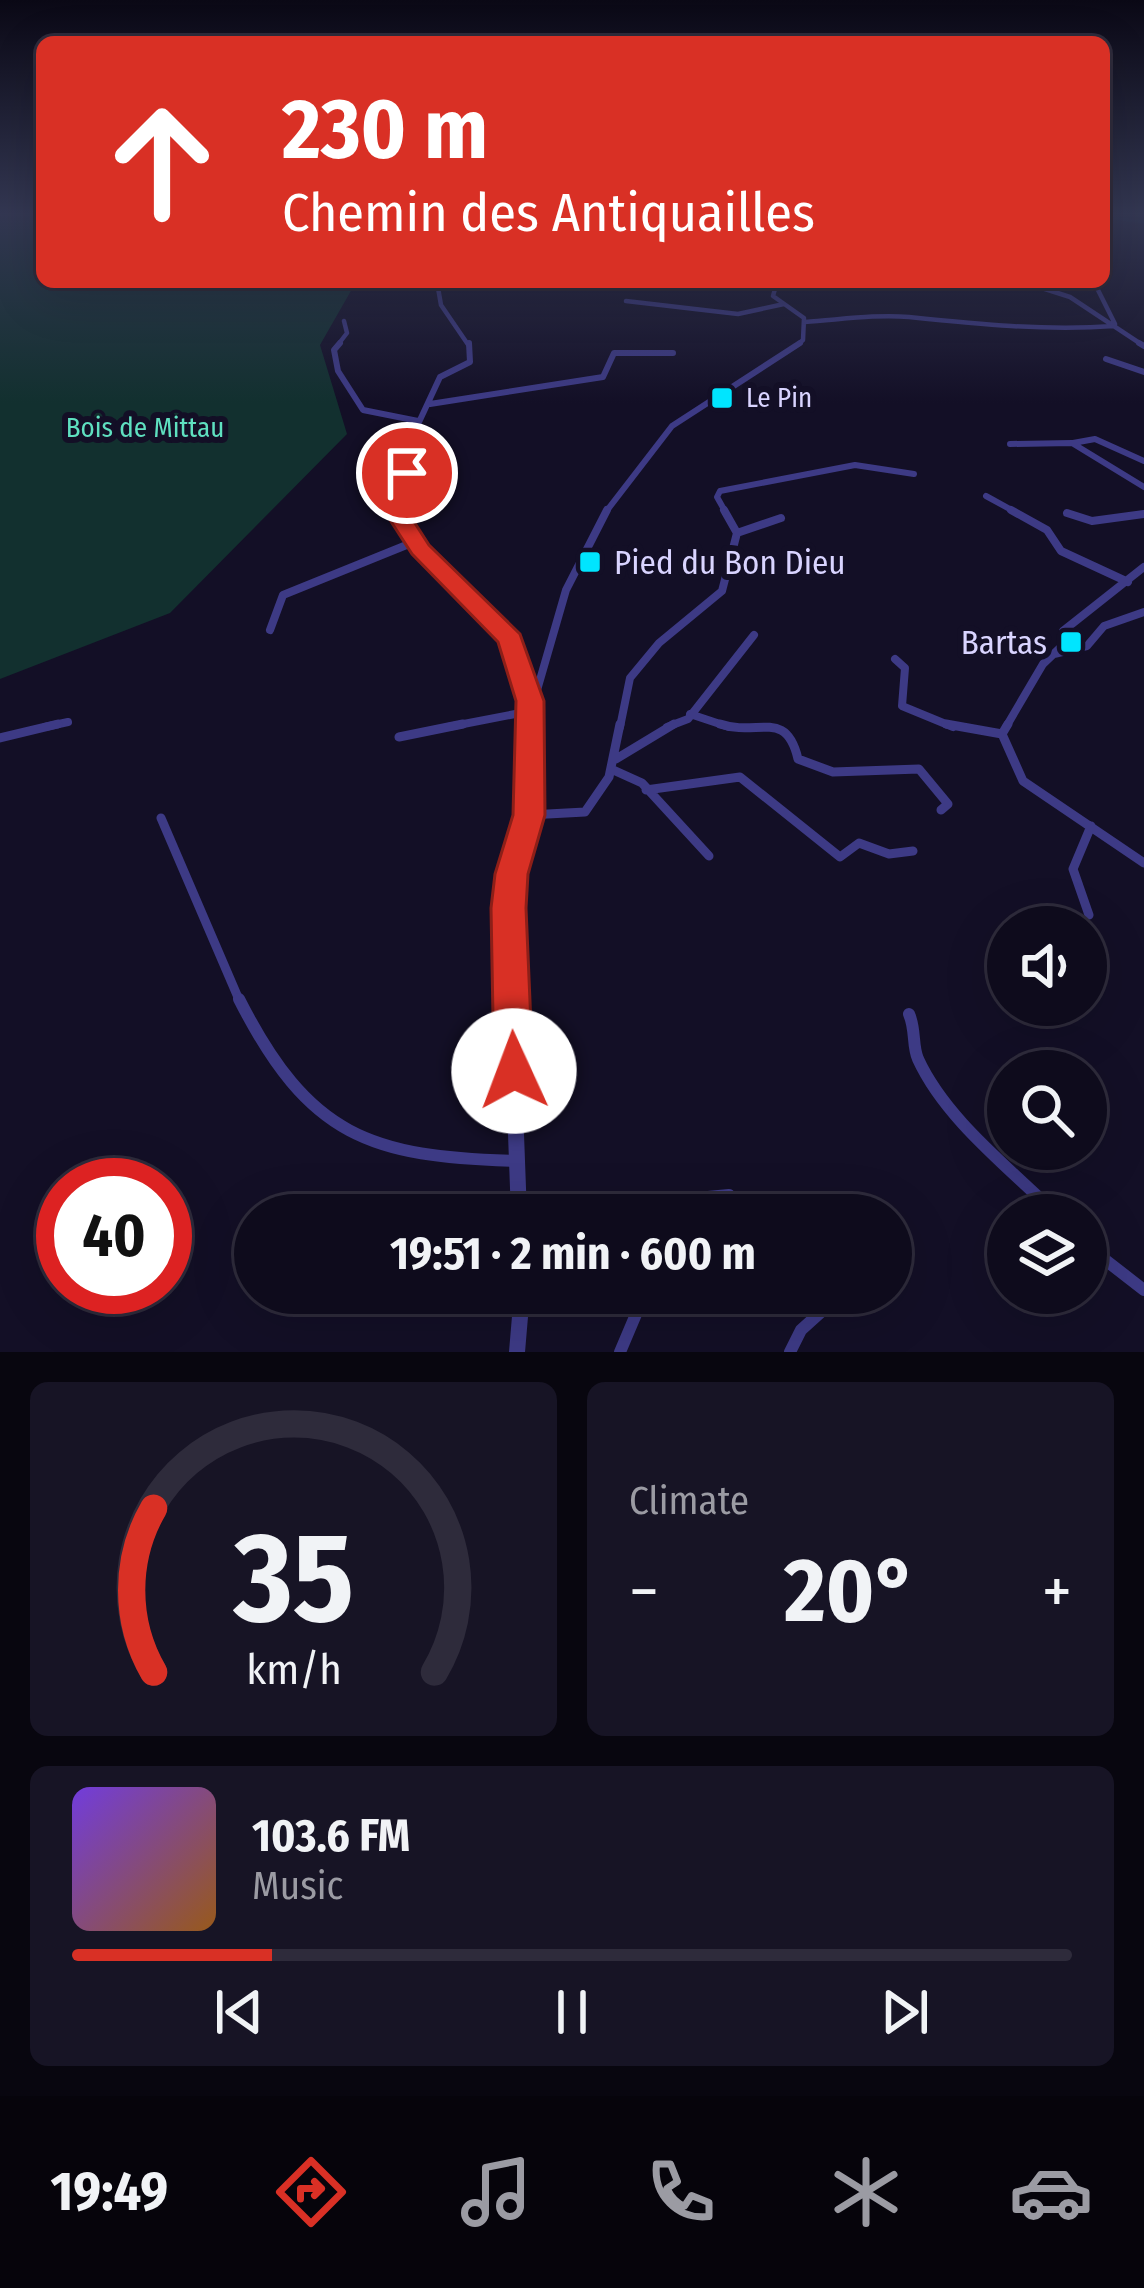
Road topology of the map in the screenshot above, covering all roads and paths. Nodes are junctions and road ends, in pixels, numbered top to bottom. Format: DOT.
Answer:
graph roads {
  1 [pos="438,288"];
  2 [pos="773,288"];
  3 [pos="1042,288"];
  4 [pos="1096,288"];
  5 [pos="626,301"];
  6 [pos="784,304"];
  7 [pos="1107,319"];
  8 [pos="344,321"];
  9 [pos="806,322"];
  10 [pos="1144,346"];
  11 [pos="673,353"];
  12 [pos="1106,359"];
  13 [pos="1144,372"];
  14 [pos="428,405"];
  15 [pos="418,421"];
  16 [pos="1072,443"];
  17 [pos="1010,444"];
  18 [pos="1144,461"];
  19 [pos="914,475"];
  20 [pos="1144,487"];
  21 [pos="986,496"];
  22 [pos="1067,513"];
  23 [pos="1144,514"];
  24 [pos="781,518"];
  25 [pos="737,533"];
  26 [pos="415,542"];
  27 [pos="1144,567"];
  28 [pos="1127,582"];
  29 [pos="1144,612"];
  30 [pos="270,630"];
  31 [pos="754,635"];
  32 [pos="1053,655"];
  33 [pos="895,659"];
  34 [pos="530,706"];
  35 [pos="690,714"];
  36 [pos="68,722"];
  37 [pos="1002,734"];
  38 [pos="399,737"];
  39 [pos="0,738"];
  40 [pos="613,764"];
  41 [pos="646,790"];
  42 [pos="941,810"];
  43 [pos="529,815"];
  44 [pos="161,818"];
  45 [pos="1090,826"];
  46 [pos="913,851"];
  47 [pos="709,856"];
  48 [pos="1144,863"];
  49 [pos="1086,906"];
  50 [pos="909,1014"];
  51 [pos="517,1161"];
  52 [pos="518,1194"];
  53 [pos="1036,1194"];
  54 [pos="1107,1261"];
  55 [pos="1144,1290"];
  56 [pos="520,1314"];
  57 [pos="636,1314"];
  58 [pos="819,1314"];
  59 [pos="517,1352"];
  60 [pos="620,1352"];
  61 [pos="790,1352"];
  1 -- 14 [label="street"];
  2 -- 6 [label="street"];
  3 -- 7 [label="street"];
  4 -- 7 [label="street"];
  5 -- 6 [label="street"];
  6 -- 9 [label="street"];
  7 -- 9 [label="street"];
  7 -- 10 [label="street"];
  8 -- 15 [label="street"];
  9 -- 34 [label="street"];
  11 -- 14 [label="street"];
  12 -- 13 [label="street"];
  14 -- 15 [label="street"];
  15 -- 26 [label="street"];
  16 -- 17 [label="street"];
  16 -- 18 [label="street"];
  16 -- 20 [label="street"];
  19 -- 25 [label="street"];
  21 -- 28 [label="street"];
  22 -- 23 [label="street"];
  24 -- 25 [label="street"];
  25 -- 40 [label="street"];
  26 -- 30 [label="street"];
  26 -- 34 [label="street"];
  27 -- 28 [label="street"];
  28 -- 32 [label="street"];
  29 -- 32 [label="street"];
  31 -- 35 [label="street"];
  32 -- 37 [label="street"];
  33 -- 37 [label="street"];
  34 -- 38 [label="street"];
  34 -- 43 [label="street"];
  35 -- 40 [label="street"];
  35 -- 42 [label="street"];
  36 -- 39 [label="street"];
  37 -- 45 [label="street"];
  40 -- 41 [label="street"];
  40 -- 43 [label="street"];
  41 -- 46 [label="street"];
  41 -- 47 [label="street"];
  43 -- 51 [label="street"];
  44 -- 51 [label="street"];
  45 -- 48 [label="street"];
  45 -- 49 [label="street"];
  50 -- 53 [label="street"];
  51 -- 52 [label="street"];
  54 -- 55 [label="street"];
  56 -- 59 [label="street"];
  57 -- 60 [label="street"];
  58 -- 61 [label="street"];
}
